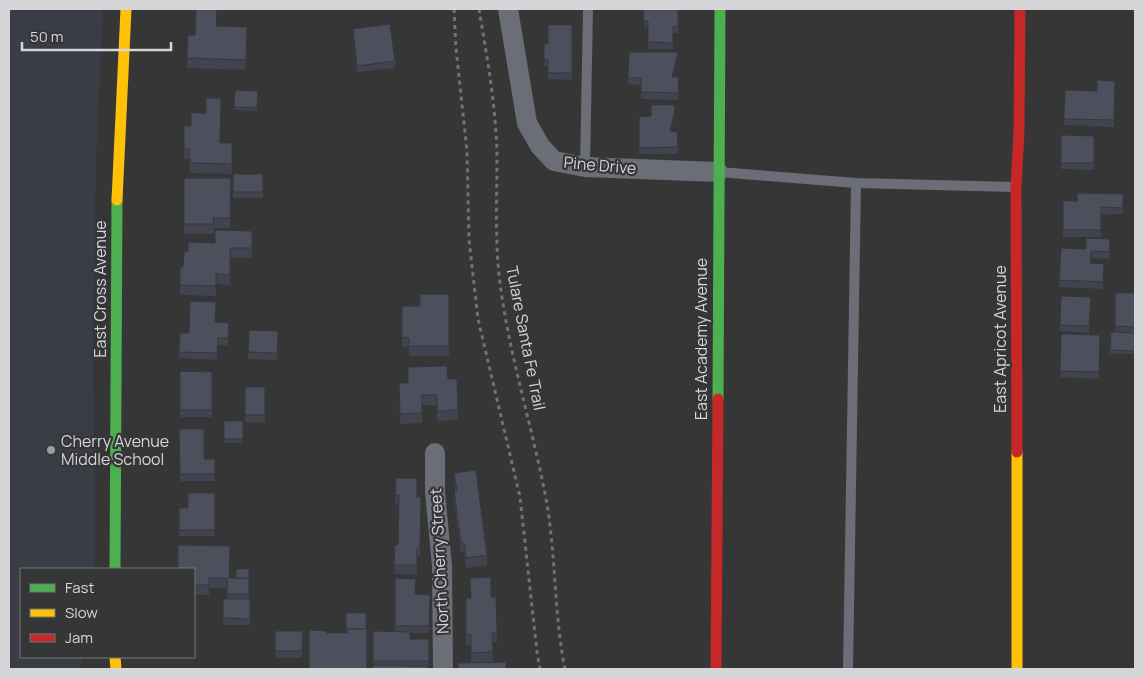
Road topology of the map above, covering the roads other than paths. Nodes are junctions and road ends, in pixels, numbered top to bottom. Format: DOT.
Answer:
graph roads {
  1 [pos="126,9"];
  2 [pos="508,9"];
  3 [pos="588,9"];
  4 [pos="720,9"];
  5 [pos="1020,9"];
  6 [pos="585,167"];
  7 [pos="718,172"];
  8 [pos="856,183"];
  9 [pos="1016,187"];
  10 [pos="435,453"];
  11 [pos="115,568"];
  12 [pos="443,669"];
  13 [pos="716,669"];
  14 [pos="848,669"];
  15 [pos="1017,669"];
  1 -- 11 [label="street, East Cross Avenue"];
  2 -- 6 [label="street, Pine Drive"];
  3 -- 6 [label="lane"];
  4 -- 7 [label="street, East Academy Avenue"];
  5 -- 9 [label="street, East Apricot Avenue"];
  6 -- 7 [label="street, Pine Drive"];
  7 -- 8 [label="lane"];
  7 -- 13 [label="street, East Academy Avenue"];
  8 -- 9 [label="lane"];
  8 -- 14 [label="lane"];
  9 -- 15 [label="street, East Apricot Avenue"];
  10 -- 12 [label="street, North Cherry Street"];
}
